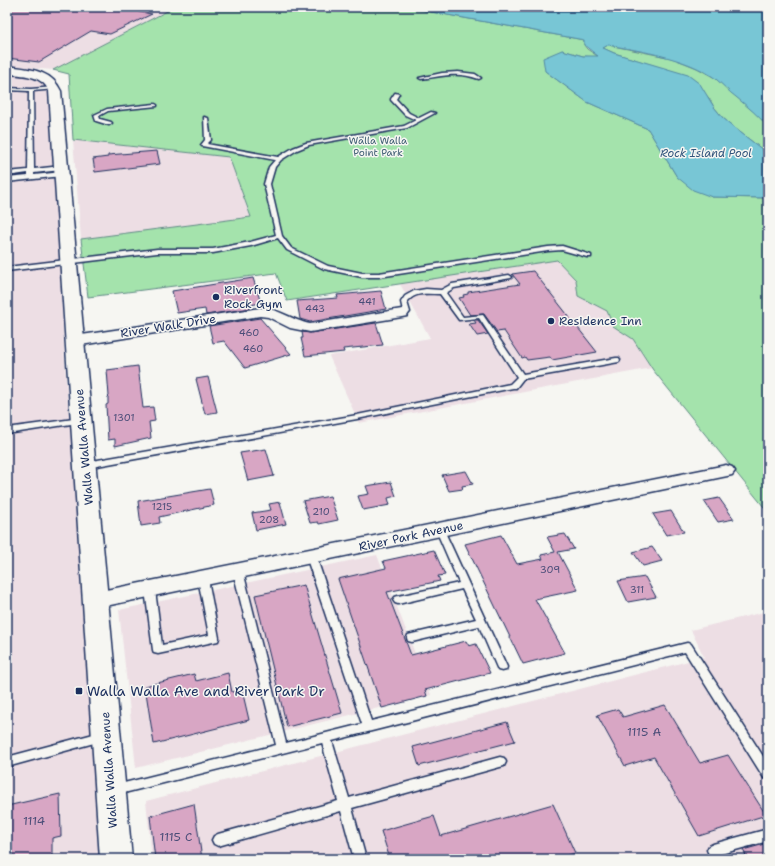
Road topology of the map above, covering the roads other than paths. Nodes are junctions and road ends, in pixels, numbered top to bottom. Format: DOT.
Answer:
graph roads {
  1 [pos="7,70"];
  2 [pos="421,78"];
  3 [pos="479,78"];
  4 [pos="54,88"];
  5 [pos="7,89"];
  6 [pos="30,90"];
  7 [pos="397,94"];
  8 [pos="155,105"];
  9 [pos="433,113"];
  10 [pos="206,118"];
  11 [pos="420,120"];
  12 [pos="109,123"];
  13 [pos="279,159"];
  14 [pos="62,170"];
  15 [pos="7,174"];
  16 [pos="31,174"];
  17 [pos="7,180"];
  18 [pos="278,236"];
  19 [pos="589,256"];
  20 [pos="68,260"];
  21 [pos="7,268"];
  22 [pos="509,278"];
  23 [pos="442,292"];
  24 [pos="402,313"];
  25 [pos="75,341"];
  26 [pos="616,360"];
  27 [pos="521,377"];
  28 [pos="81,420"];
  29 [pos="7,431"];
  30 [pos="85,465"];
  31 [pos="726,471"];
  32 [pos="440,530"];
  33 [pos="311,556"];
  34 [pos="238,571"];
  35 [pos="203,578"];
  36 [pos="465,586"];
  37 [pos="150,590"];
  38 [pos="96,600"];
  39 [pos="398,600"];
  40 [pos="481,622"];
  41 [pos="412,638"];
  42 [pos="502,667"];
  43 [pos="368,727"];
  44 [pos="107,736"];
  45 [pos="326,738"];
  46 [pos="282,749"];
  47 [pos="7,762"];
  48 [pos="500,762"];
  49 [pos="768,774"];
  50 [pos="111,792"];
  51 [pos="345,805"];
  52 [pos="768,834"];
  53 [pos="218,840"];
  54 [pos="116,859"];
  55 [pos="360,859"];
  56 [pos="717,859"];
  1 -- 4 [label="street"];
  2 -- 3 [label="lane"];
  4 -- 6 [label="lane"];
  4 -- 14 [label="street, Walla Walla Avenue"];
  5 -- 6 [label="lane"];
  6 -- 16 [label="lane"];
  7 -- 11 [label="lane"];
  8 -- 12 [label="lane"];
  9 -- 11 [label="lane"];
  10 -- 13 [label="lane"];
  11 -- 13 [label="lane"];
  13 -- 18 [label="lane"];
  14 -- 16 [label="lane"];
  14 -- 20 [label="street, Walla Walla Avenue"];
  15 -- 16 [label="lane"];
  16 -- 17 [label="lane"];
  18 -- 19 [label="lane"];
  18 -- 20 [label="lane"];
  20 -- 21 [label="lane"];
  20 -- 25 [label="street, Walla Walla Avenue"];
  22 -- 23 [label="lane"];
  23 -- 24 [label="lane"];
  23 -- 27 [label="lane"];
  24 -- 25 [label="street, River Walk Drive"];
  25 -- 28 [label="street, Walla Walla Avenue"];
  26 -- 27 [label="lane"];
  27 -- 30 [label="lane"];
  28 -- 29 [label="lane"];
  28 -- 30 [label="street, Walla Walla Avenue"];
  30 -- 38 [label="street, Walla Walla Avenue"];
  31 -- 32 [label="street, River Park Avenue"];
  32 -- 33 [label="street, River Park Avenue"];
  32 -- 36 [label="lane"];
  33 -- 34 [label="street, River Park Avenue"];
  33 -- 43 [label="lane"];
  34 -- 35 [label="street, River Park Avenue"];
  34 -- 46 [label="lane"];
  35 -- 37 [label="street, River Park Avenue"];
  35 -- 37 [label="lane"];
  36 -- 39 [label="lane"];
  36 -- 40 [label="lane"];
  37 -- 38 [label="street, River Park Avenue"];
  38 -- 44 [label="street, Walla Walla Avenue"];
  40 -- 41 [label="lane"];
  40 -- 42 [label="lane"];
  43 -- 45 [label="lane"];
  43 -- 49 [label="lane"];
  44 -- 47 [label="lane"];
  44 -- 50 [label="street, Walla Walla Avenue"];
  45 -- 46 [label="lane"];
  45 -- 51 [label="lane"];
  46 -- 50 [label="lane"];
  48 -- 51 [label="lane"];
  50 -- 54 [label="street, Walla Walla Avenue"];
  51 -- 53 [label="lane"];
  51 -- 55 [label="lane"];
  52 -- 56 [label="lane"];
}
